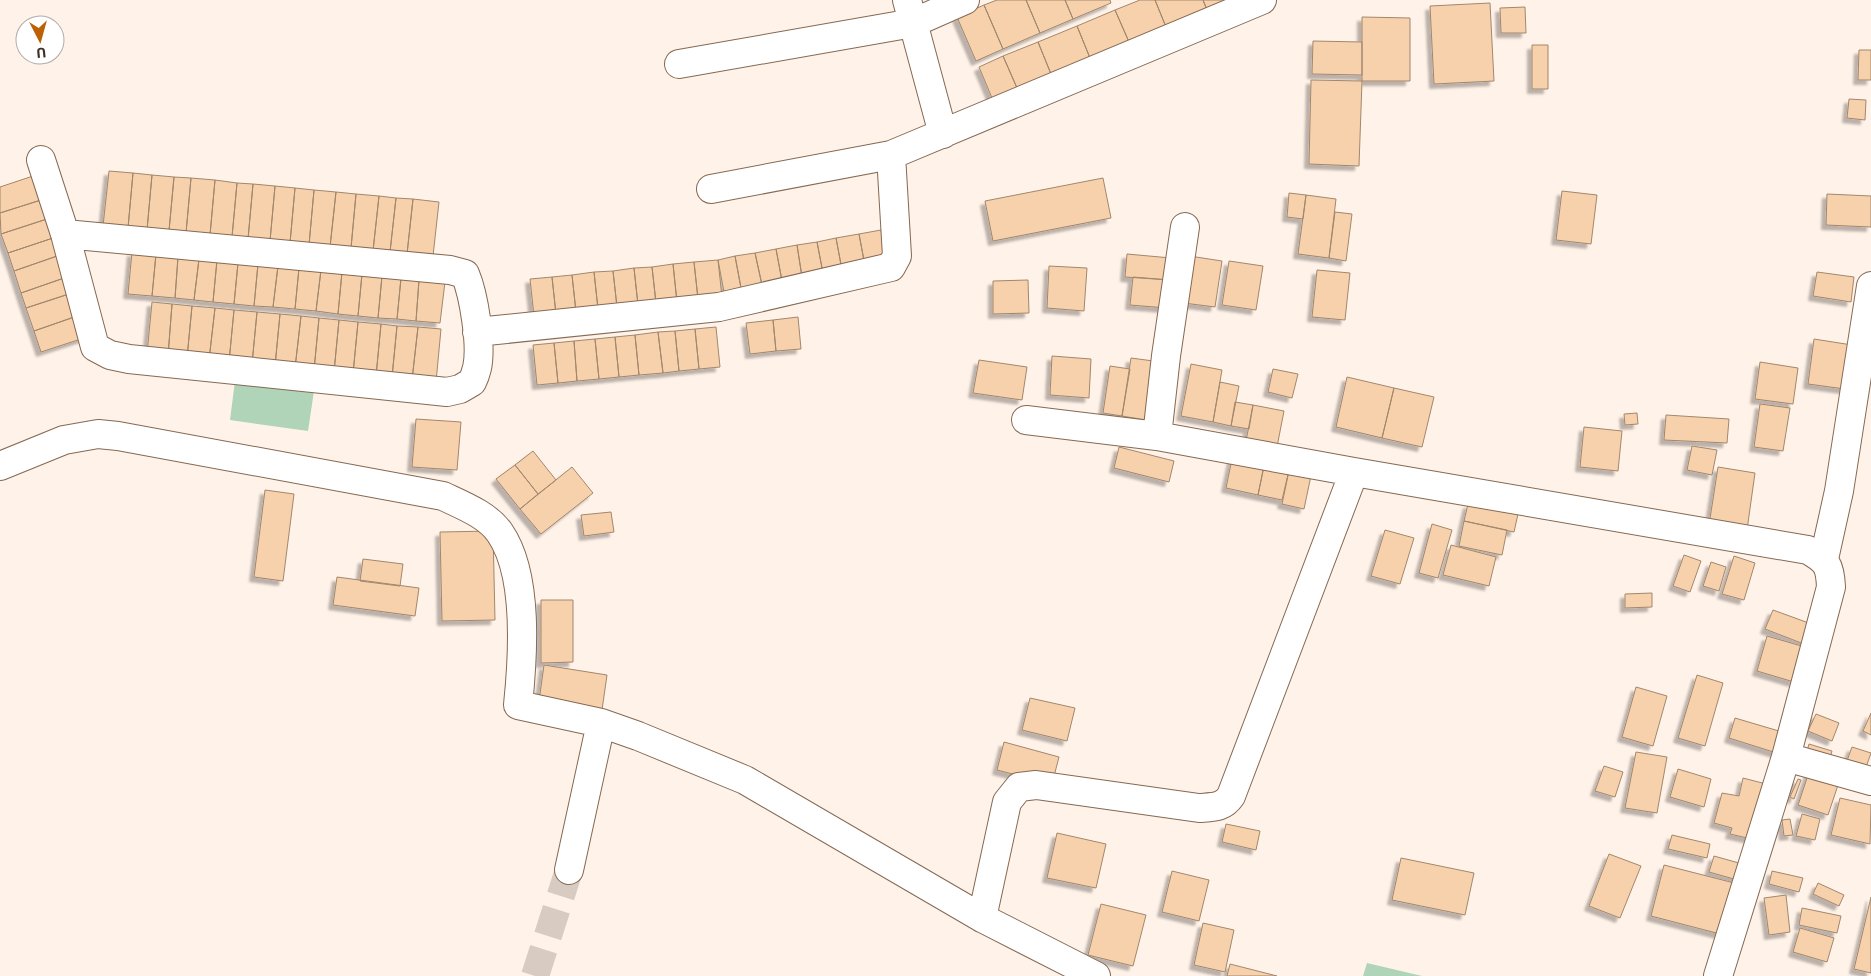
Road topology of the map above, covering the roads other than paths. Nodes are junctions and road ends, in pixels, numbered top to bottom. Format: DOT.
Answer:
graph roads {
  1 [pos="965,0"];
  2 [pos="1262,0"];
  3 [pos="910,12"];
  4 [pos="679,64"];
  5 [pos="943,134"];
  6 [pos="892,155"];
  7 [pos="41,160"];
  8 [pos="711,189"];
  9 [pos="1185,227"];
  10 [pos="65,234"];
  11 [pos="1871,286"];
  12 [pos="478,332"];
  13 [pos="1026,420"];
  14 [pos="1157,436"];
  15 [pos="0,466"];
  16 [pos="1354,472"];
  17 [pos="1824,559"];
  18 [pos="601,723"];
  19 [pos="1786,757"];
  20 [pos="1871,781"];
  21 [pos="569,870"];
  22 [pos="982,918"];
  23 [pos="1096,976"];
  24 [pos="1718,976"];
  1 -- 3 [label="street"];
  2 -- 5 [label="street"];
  3 -- 4 [label="street"];
  3 -- 5 [label="street"];
  5 -- 6 [label="street"];
  6 -- 8 [label="street"];
  6 -- 12 [label="street"];
  7 -- 10 [label="street"];
  9 -- 14 [label="street"];
  10 -- 12 [label="street"];
  10 -- 12 [label="street"];
  11 -- 17 [label="street"];
  13 -- 14 [label="street"];
  14 -- 16 [label="street"];
  15 -- 18 [label="street"];
  16 -- 17 [label="street"];
  16 -- 22 [label="street"];
  17 -- 19 [label="street"];
  18 -- 21 [label="street"];
  18 -- 22 [label="street"];
  19 -- 20 [label="street"];
  19 -- 24 [label="street"];
  22 -- 23 [label="street"];
}
